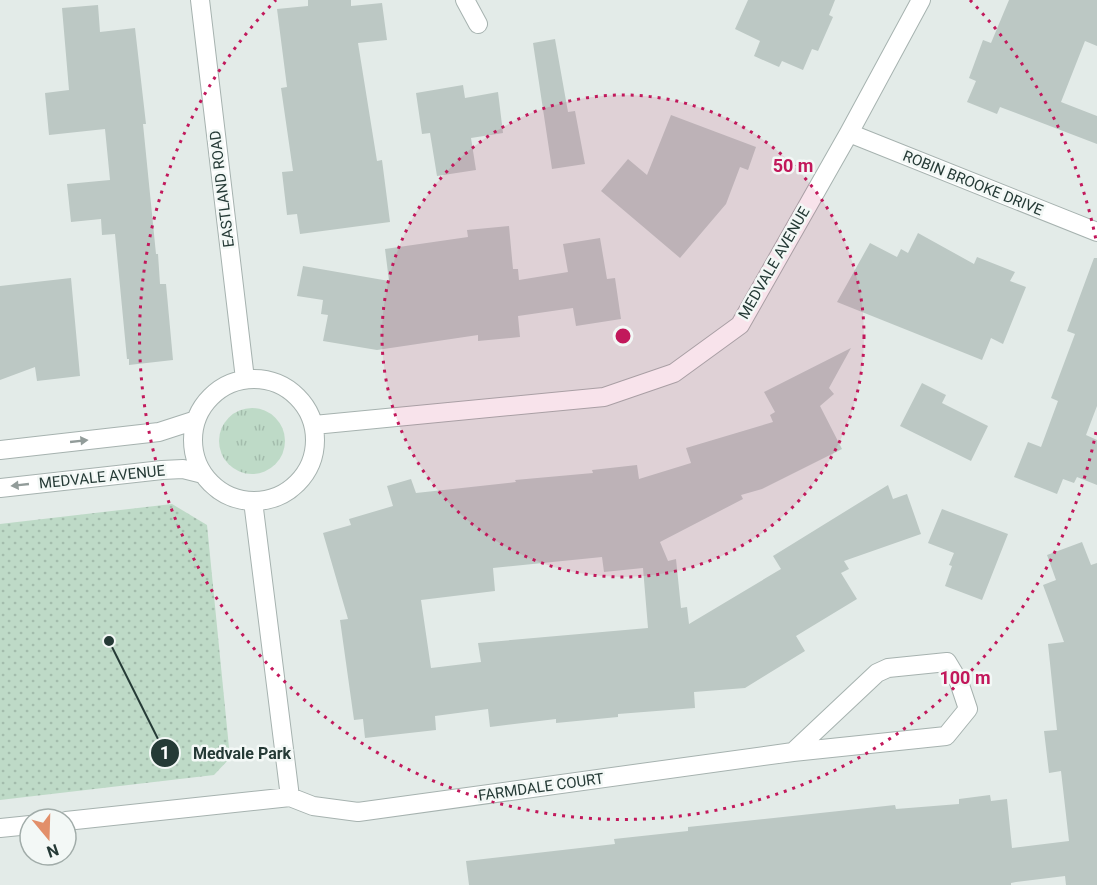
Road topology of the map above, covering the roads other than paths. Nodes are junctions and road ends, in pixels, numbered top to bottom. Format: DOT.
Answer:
graph roads {
  1 [pos="200,0"];
  2 [pos="465,0"];
  3 [pos="921,0"];
  4 [pos="478,24"];
  5 [pos="849,133"];
  6 [pos="1097,232"];
  7 [pos="245,379"];
  8 [pos="196,420"];
  9 [pos="314,425"];
  10 [pos="0,450"];
  11 [pos="203,474"];
  12 [pos="0,488"];
  13 [pos="254,501"];
  14 [pos="793,752"];
  15 [pos="290,796"];
  16 [pos="78,820"];
  17 [pos="18,826"];
  18 [pos="0,828"];
  1 -- 7 [label="street, EASTLAND ROAD"];
  2 -- 4 [label="street"];
  3 -- 5 [label="street, MEDVALE AVENUE"];
  5 -- 6 [label="street, ROBIN BROOKE DRIVE"];
  5 -- 9 [label="street, MEDVALE AVENUE"];
  7 -- 8 [label="street"];
  7 -- 9 [label="street"];
  10 -- 8 [label="street, one-way"];
  8 -- 11 [label="street"];
  9 -- 13 [label="street"];
  11 -- 12 [label="street, MEDVALE AVENUE, one-way"];
  11 -- 13 [label="street"];
  13 -- 15 [label="street"];
  14 -- 14 [label="street, FARMDALE COURT"];
  14 -- 15 [label="street, FARMDALE COURT"];
  15 -- 16 [label="street, FARMDALE COURT"];
  17 -- 18 [label="street"];
}
